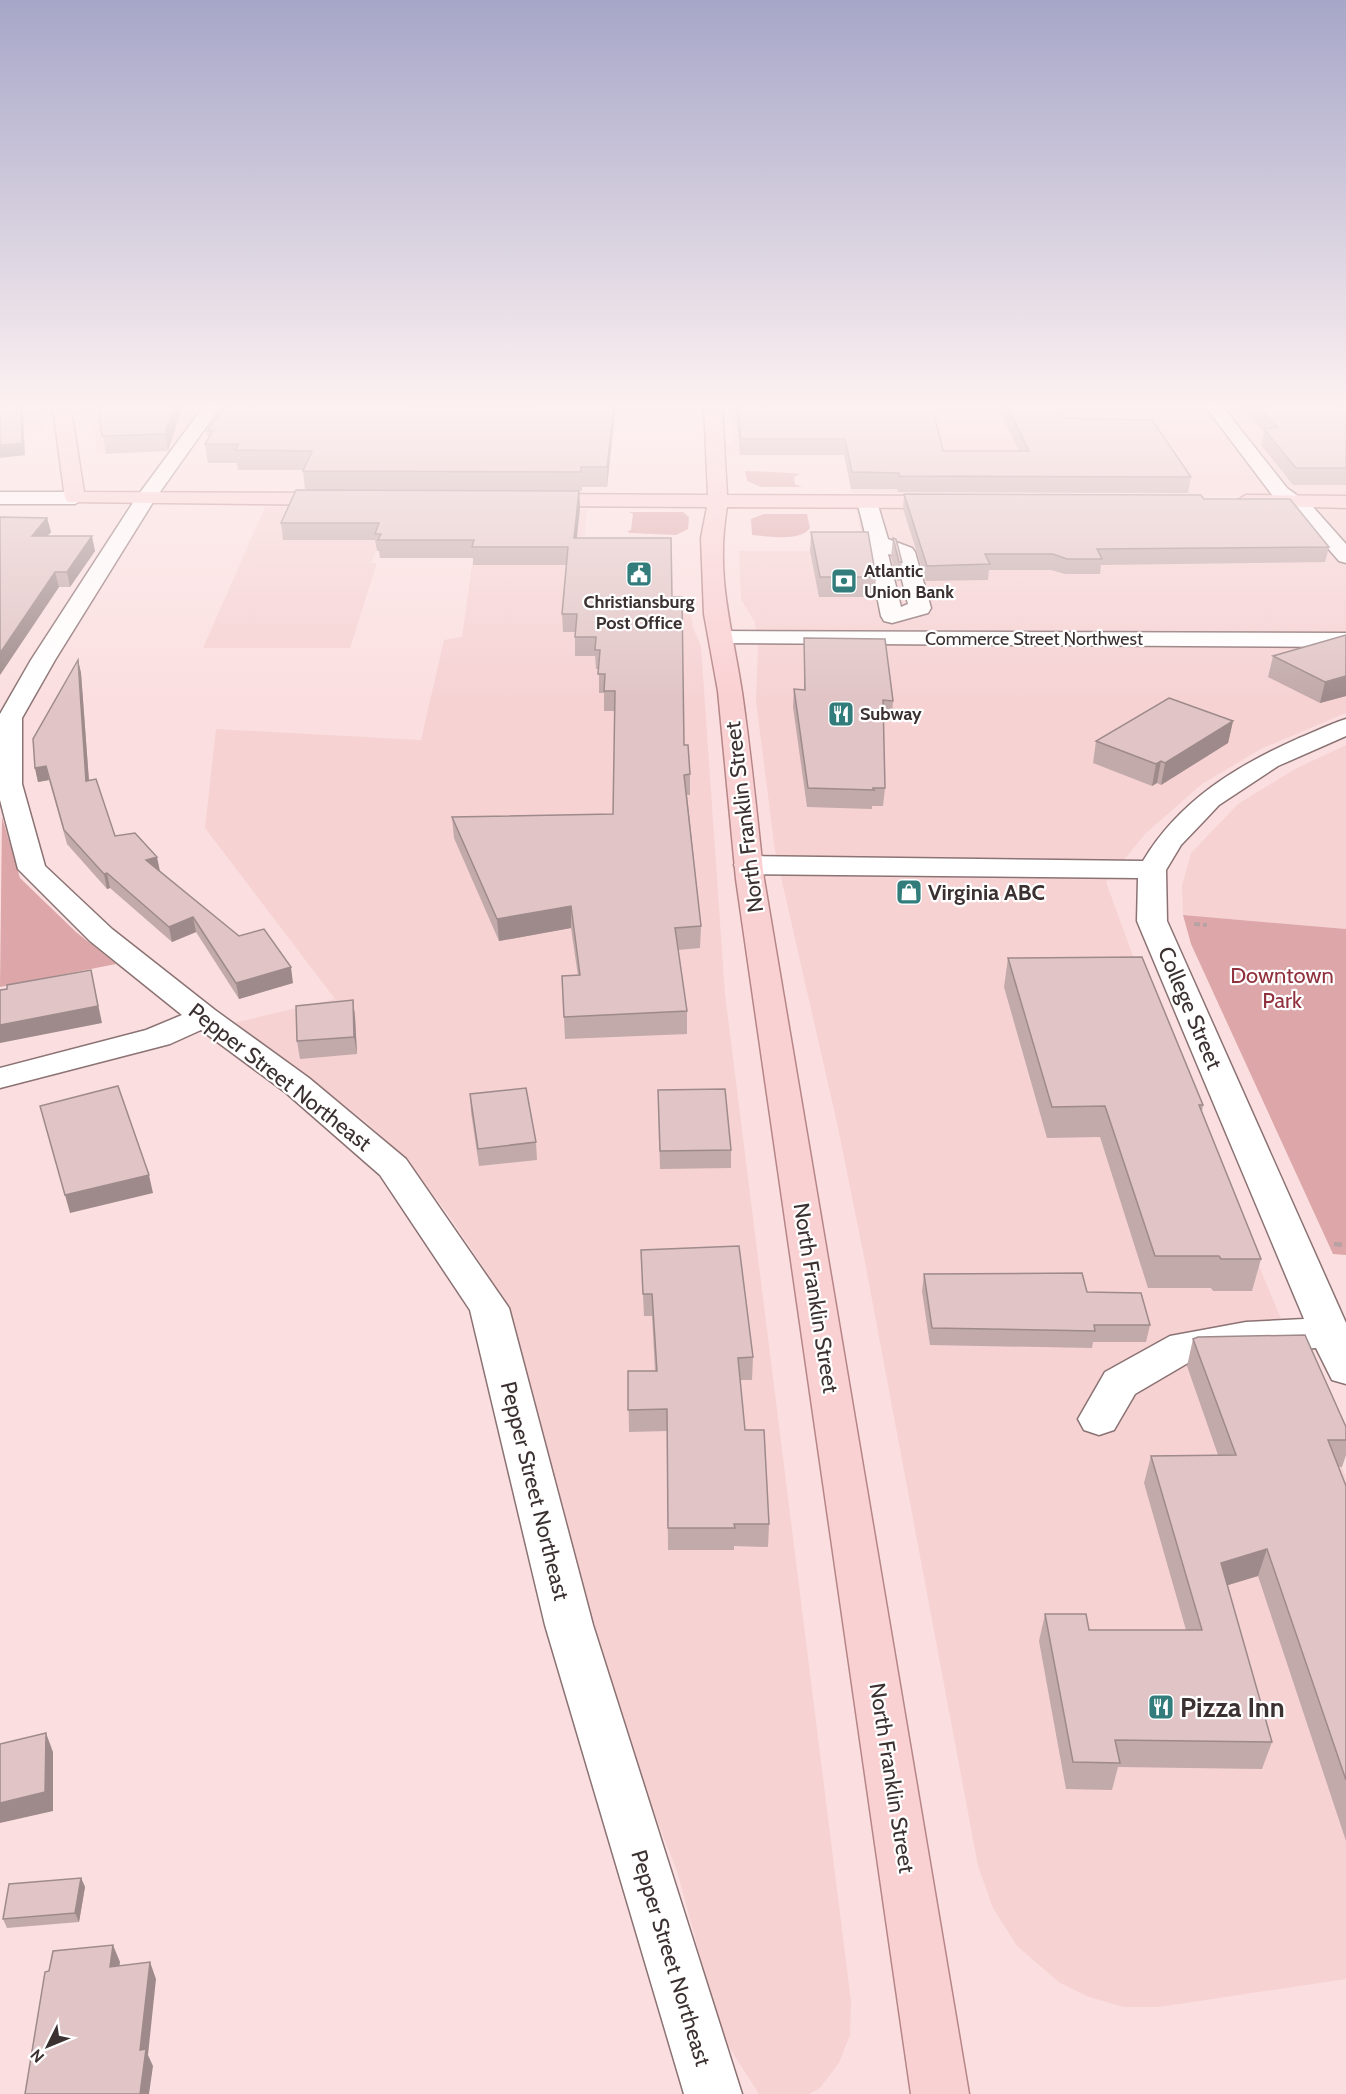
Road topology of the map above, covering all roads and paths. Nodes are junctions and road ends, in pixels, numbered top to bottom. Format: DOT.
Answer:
graph roads {
  1 [pos="142,504"];
  2 [pos="717,504"];
  3 [pos="868,504"];
  4 [pos="1295,504"];
  5 [pos="1346,557"];
  6 [pos="892,616"];
  7 [pos="721,638"];
  8 [pos="1346,640"];
  9 [pos="5,718"];
  10 [pos="1346,727"];
  11 [pos="748,865"];
  12 [pos="1152,870"];
  13 [pos="1194,924"];
  14 [pos="1207,925"];
  15 [pos="204,1017"];
  16 [pos="0,1078"];
  17 [pos="1331,1332"];
  18 [pos="1346,1369"];
  19 [pos="1099,1419"];
  20 [pos="713,2094"];
  21 [pos="940,2094"];
  1 -- 9 [label="street, Pepper Street Northeast"];
  2 -- 7 [label="main road, North Franklin Street"];
  3 -- 6 [label="street"];
  4 -- 5 [label="street"];
  7 -- 8 [label="street, Commerce Street Northwest"];
  7 -- 11 [label="main road, North Franklin Street"];
  9 -- 15 [label="street, Pepper Street Northeast"];
  10 -- 12 [label="street"];
  11 -- 12 [label="street"];
  11 -- 21 [label="main road, North Franklin Street"];
  12 -- 17 [label="street, College Street"];
  13 -- 14 [label="path"];
  15 -- 16 [label="street"];
  15 -- 20 [label="street, Pepper Street Northeast"];
  17 -- 18 [label="street, College Street"];
  17 -- 19 [label="street"];
}
